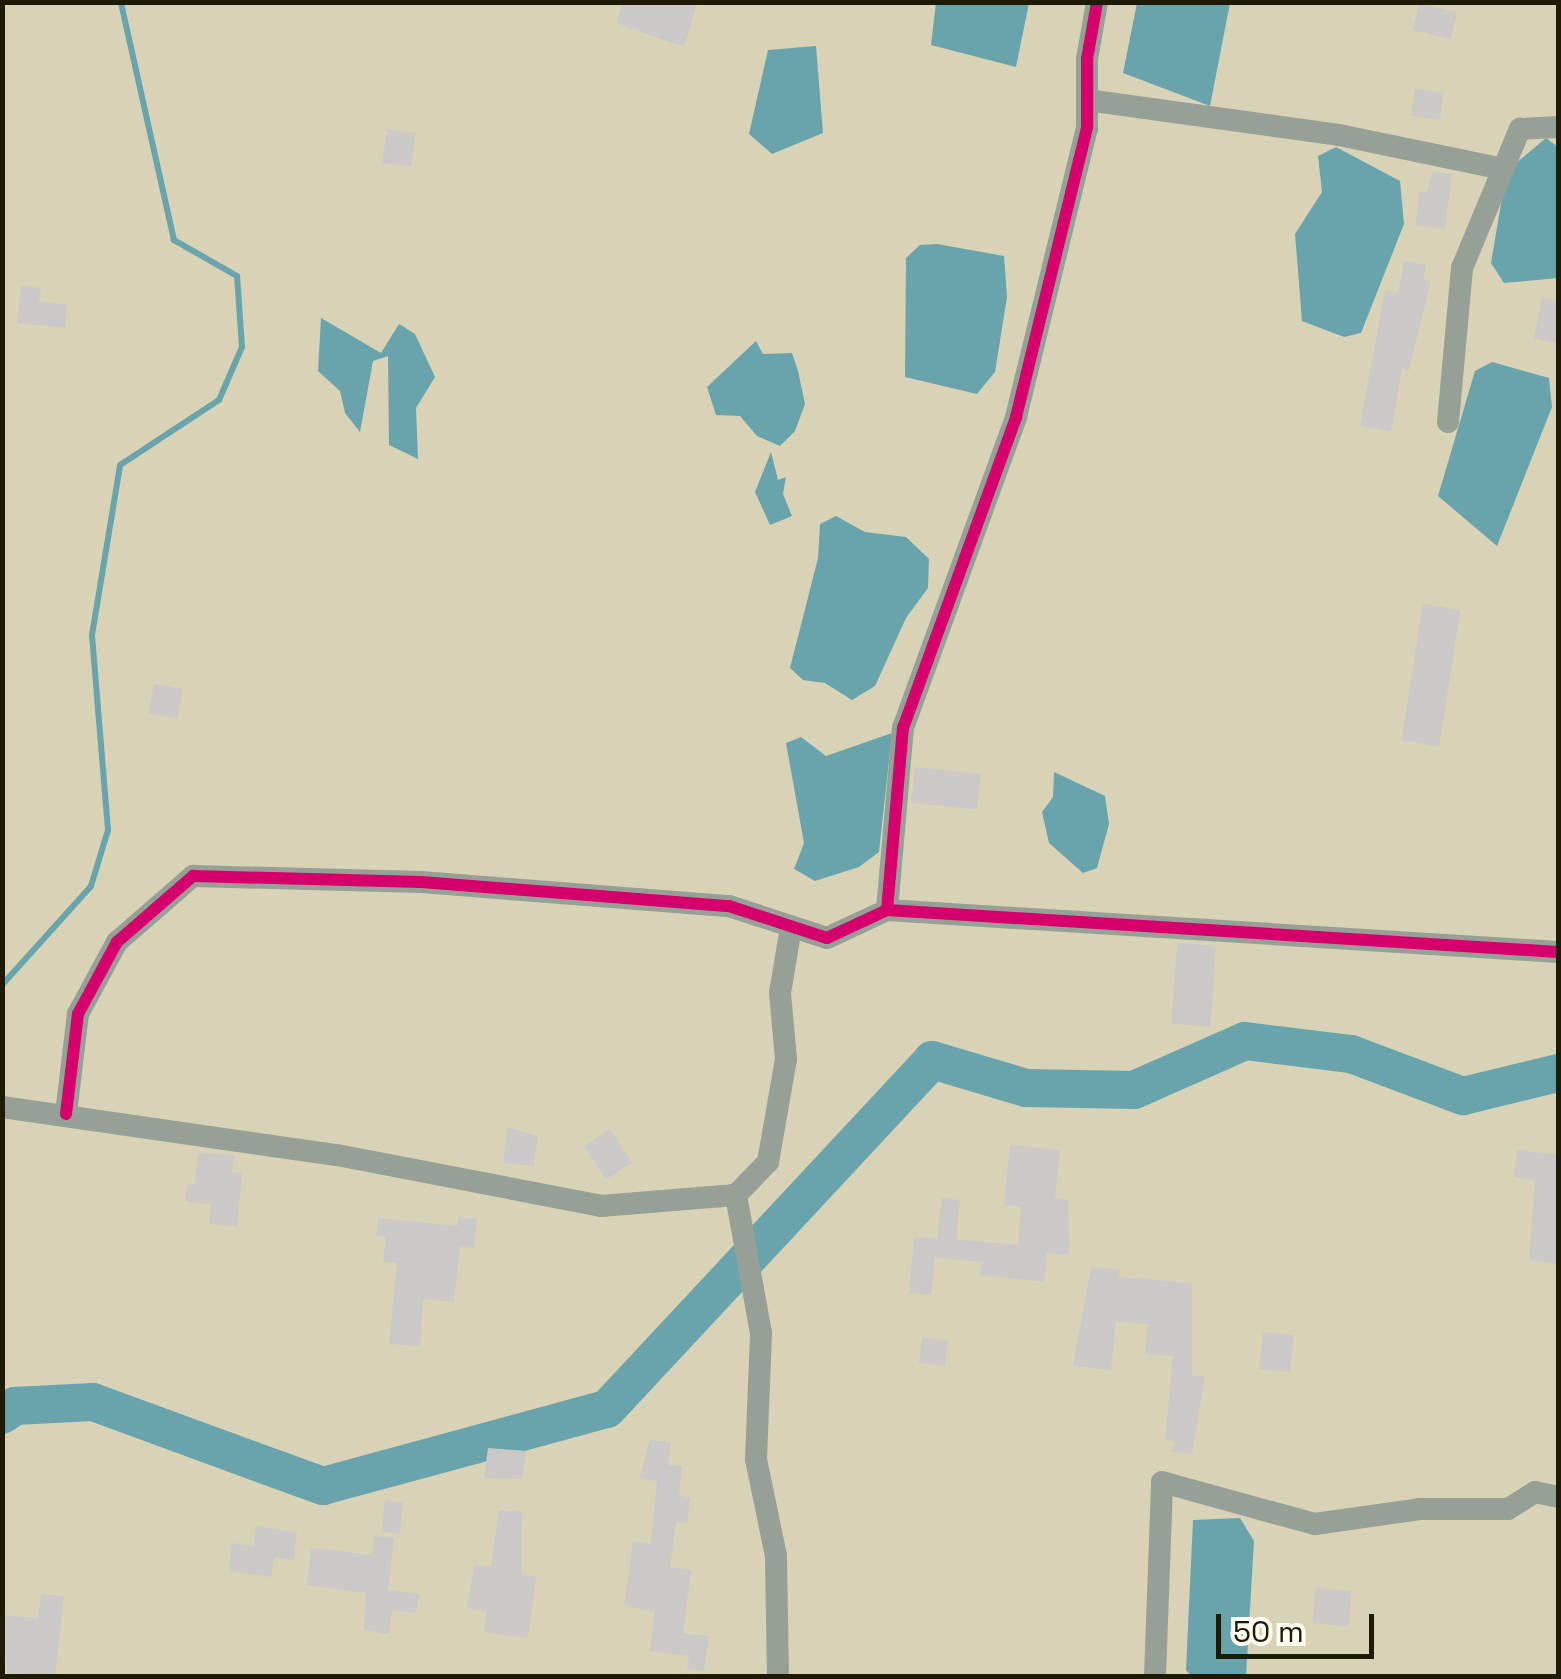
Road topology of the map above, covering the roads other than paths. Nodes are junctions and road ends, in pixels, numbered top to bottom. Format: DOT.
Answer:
graph roads {
  1 [pos="1096,2"];
  2 [pos="1087,100"];
  3 [pos="1558,127"];
  4 [pos="1503,169"];
  5 [pos="1448,422"];
  6 [pos="888,910"];
  7 [pos="791,926"];
  8 [pos="1558,952"];
  9 [pos="2,1107"];
  10 [pos="66,1114"];
  11 [pos="736,1195"];
  12 [pos="1558,1496"];
  13 [pos="778,1676"];
  14 [pos="1155,1676"];
  1 -- 2 [label="street"];
  2 -- 4 [label="street"];
  2 -- 6 [label="street"];
  3 -- 4 [label="street"];
  4 -- 5 [label="street"];
  6 -- 7 [label="street"];
  6 -- 8 [label="street"];
  7 -- 10 [label="street"];
  7 -- 11 [label="street"];
  9 -- 10 [label="street"];
  10 -- 11 [label="street"];
  11 -- 13 [label="street"];
  12 -- 14 [label="street"];
}
